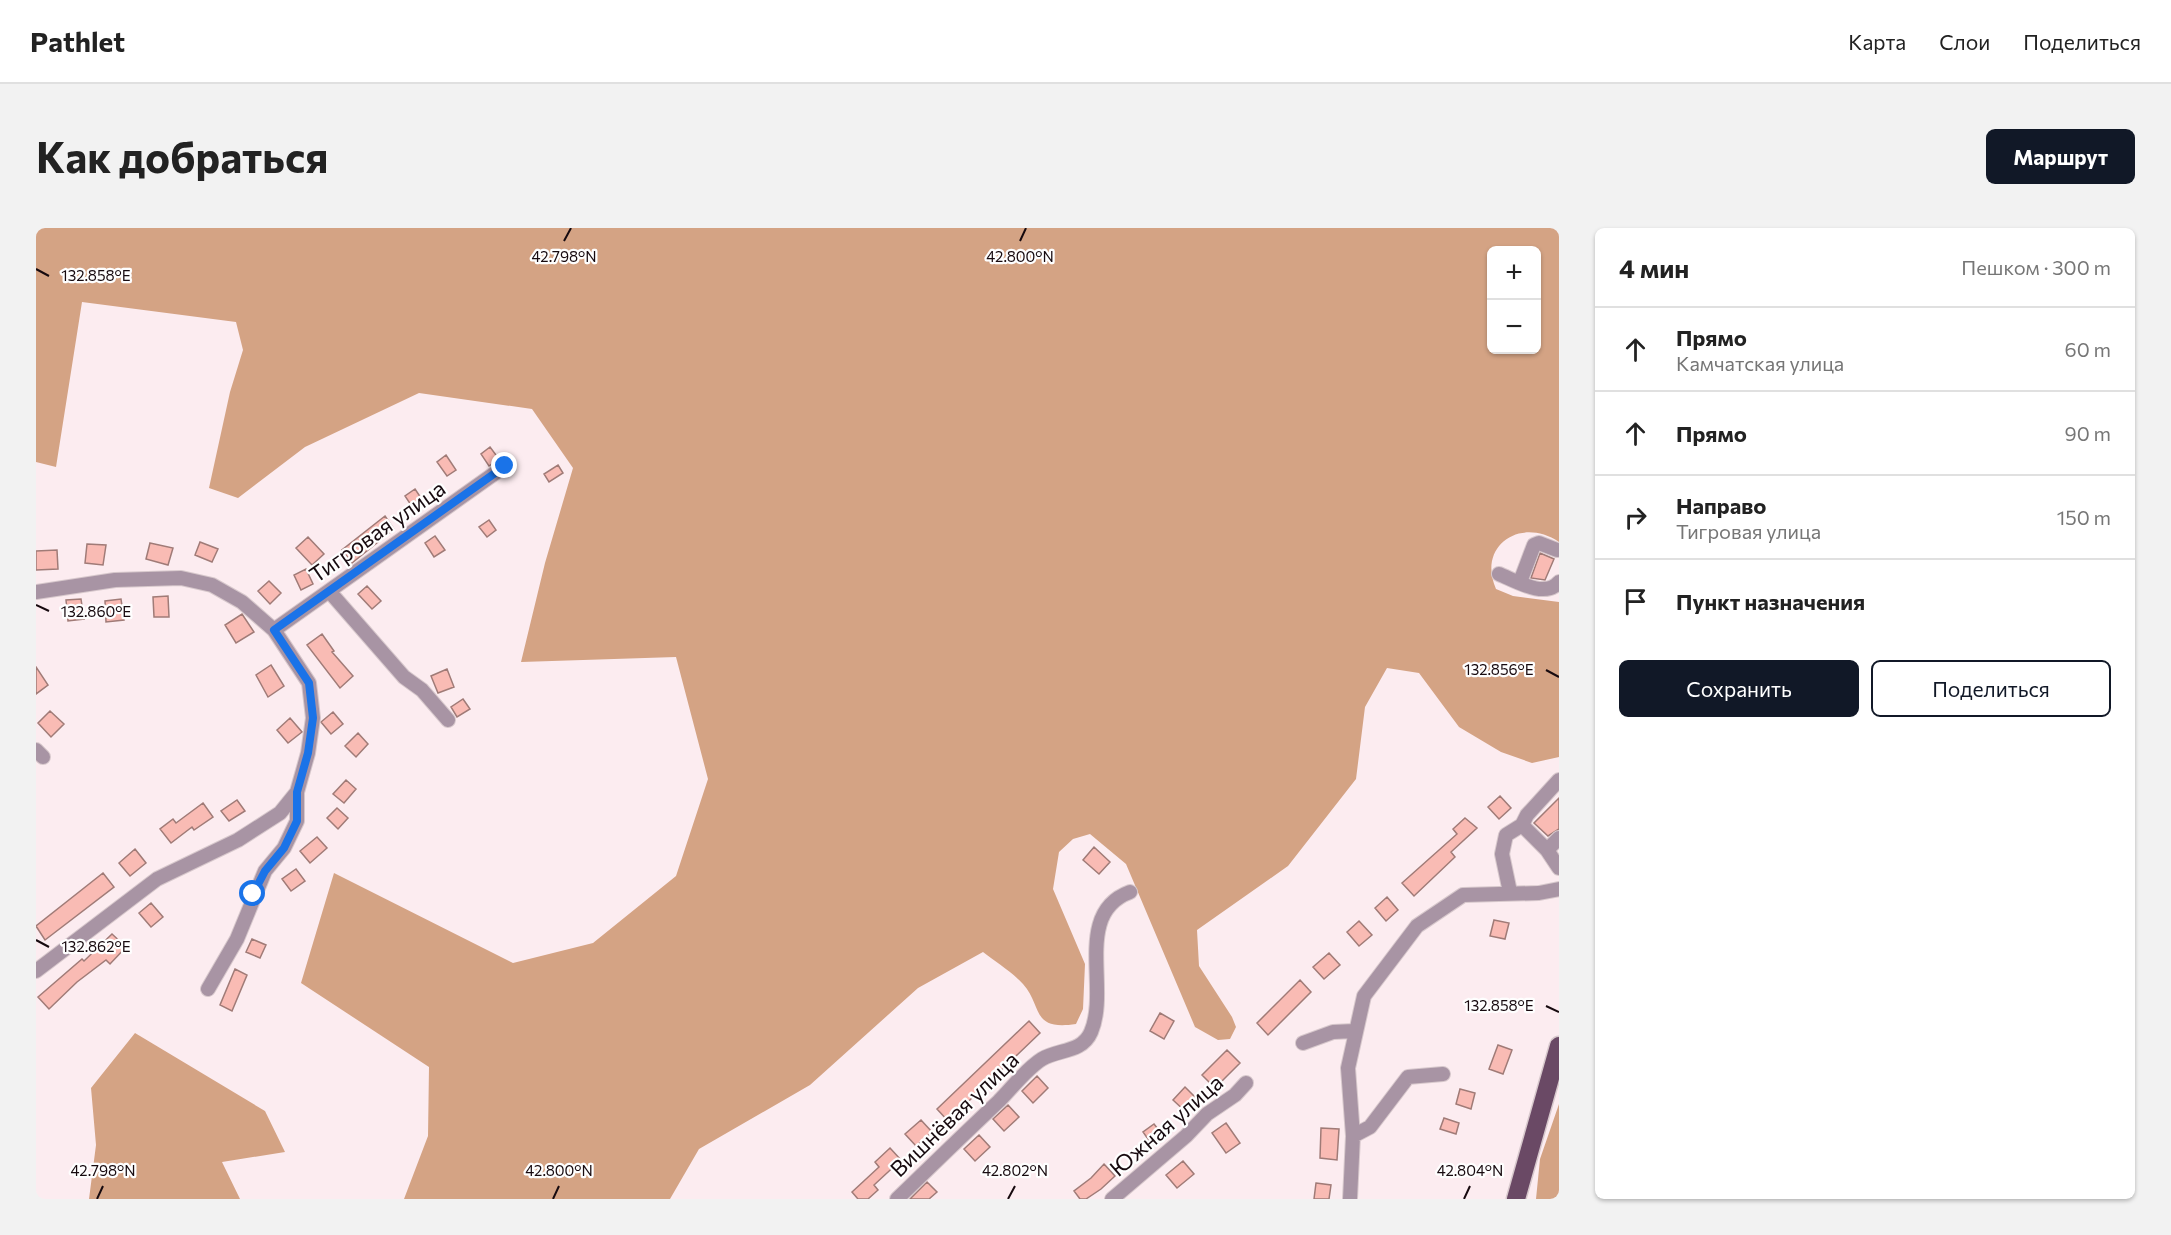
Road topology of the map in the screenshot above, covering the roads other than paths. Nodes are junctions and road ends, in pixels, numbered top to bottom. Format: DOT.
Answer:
graph roads {
  1 [pos="505,466"];
  2 [pos="1557,550"];
  3 [pos="1499,574"];
  4 [pos="1520,582"];
  5 [pos="1559,582"];
  6 [pos="329,591"];
  7 [pos="36,592"];
  8 [pos="274,630"];
  9 [pos="448,720"];
  10 [pos="1559,780"];
  11 [pos="297,792"];
  12 [pos="1522,825"];
  13 [pos="1559,838"];
  14 [pos="1547,850"];
  15 [pos="1559,868"];
  16 [pos="1559,889"];
  17 [pos="1130,892"];
  18 [pos="1510,892"];
  19 [pos="36,971"];
  20 [pos="208,989"];
  21 [pos="1354,1032"];
  22 [pos="1302,1043"];
  23 [pos="1559,1046"];
  24 [pos="1443,1074"];
  25 [pos="1246,1083"];
  26 [pos="1353,1136"];
  27 [pos="897,1199"];
  28 [pos="1112,1199"];
  29 [pos="1350,1199"];
  30 [pos="1516,1199"];
  1 -- 6 [label="street, Тигровая улица"];
  2 -- 4 [label="street"];
  3 -- 4 [label="street"];
  4 -- 5 [label="street"];
  6 -- 8 [label="street, Тигровая улица"];
  6 -- 9 [label="street"];
  7 -- 8 [label="street"];
  8 -- 11 [label="street"];
  10 -- 12 [label="street"];
  11 -- 19 [label="street"];
  11 -- 20 [label="street"];
  12 -- 14 [label="street"];
  12 -- 18 [label="street"];
  13 -- 14 [label="street"];
  14 -- 15 [label="street"];
  16 -- 18 [label="street"];
  17 -- 27 [label="street, Вишнёвая улица"];
  18 -- 21 [label="street"];
  21 -- 22 [label="street"];
  21 -- 26 [label="street"];
  23 -- 30 [label="main road"];
  24 -- 26 [label="street"];
  25 -- 28 [label="street, Южная улица"];
  26 -- 29 [label="street"];
}
